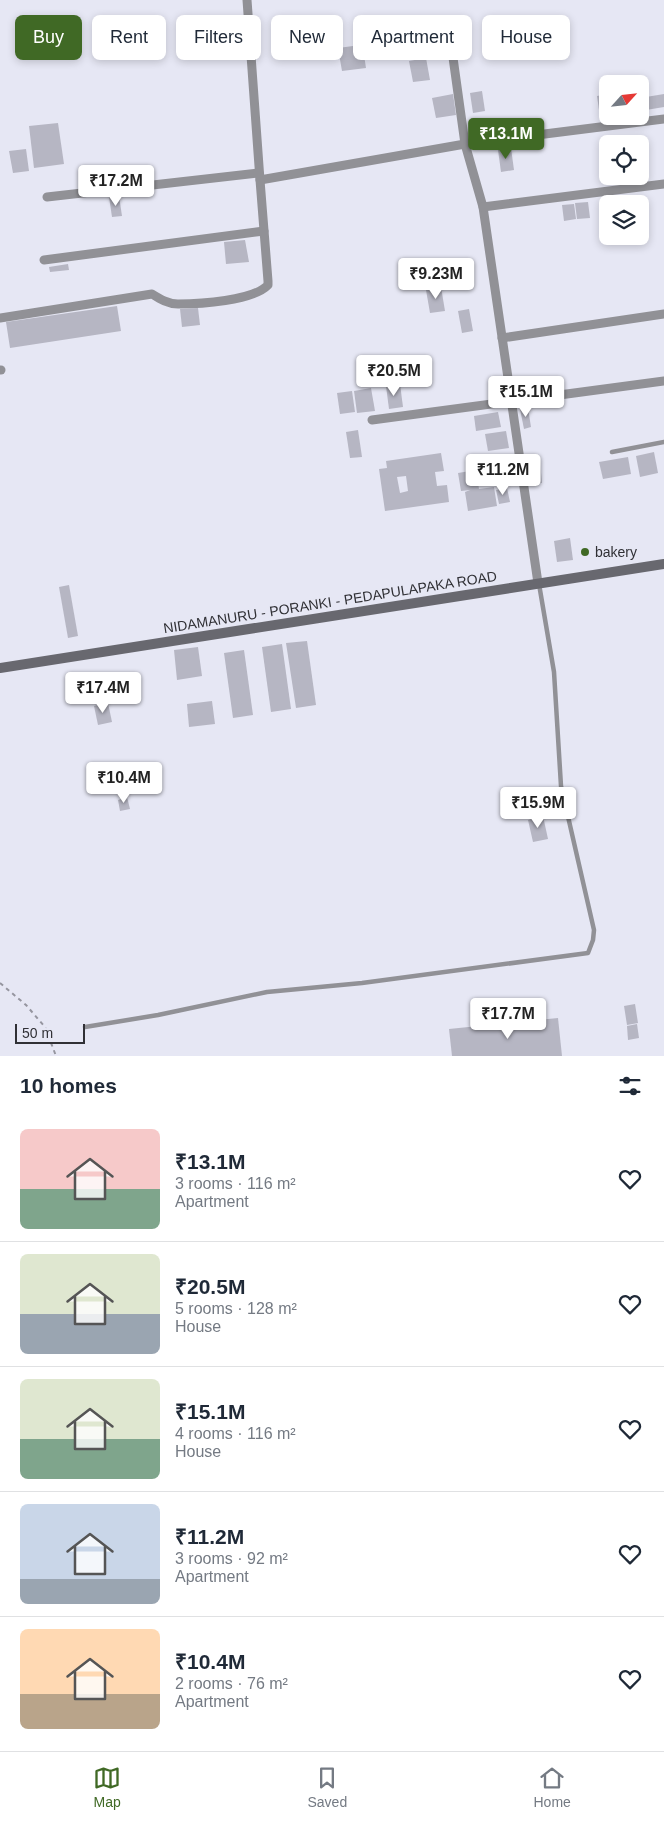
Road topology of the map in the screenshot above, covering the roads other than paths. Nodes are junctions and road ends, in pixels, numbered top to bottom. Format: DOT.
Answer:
graph roads {
  1 [pos="247,0"];
  2 [pos="453,60"];
  3 [pos="664,119"];
  4 [pos="465,144"];
  5 [pos="260,177"];
  6 [pos="664,184"];
  7 [pos="47,197"];
  8 [pos="483,207"];
  9 [pos="264,231"];
  10 [pos="44,260"];
  11 [pos="664,314"];
  12 [pos="0,318"];
  13 [pos="502,338"];
  14 [pos="664,380"];
  15 [pos="512,402"];
  16 [pos="372,420"];
  17 [pos="664,442"];
  18 [pos="612,452"];
  19 [pos="664,564"];
  20 [pos="538,583"];
  21 [pos="0,668"];
  22 [pos="85,1027"];
  1 -- 5 [label="street"];
  2 -- 4 [label="street"];
  3 -- 4 [label="street"];
  4 -- 5 [label="street"];
  4 -- 8 [label="street"];
  5 -- 7 [label="street"];
  5 -- 9 [label="street"];
  6 -- 8 [label="street"];
  8 -- 13 [label="street"];
  9 -- 10 [label="street"];
  9 -- 12 [label="street"];
  11 -- 13 [label="street"];
  13 -- 15 [label="street"];
  14 -- 15 [label="street"];
  15 -- 16 [label="street"];
  15 -- 20 [label="street"];
  17 -- 18 [label="lane"];
  19 -- 20 [label="main road, NIDAMANURU - PORANKI - PEDAPULAPAKA ROAD"];
  20 -- 21 [label="main road, NIDAMANURU - PORANKI - PEDAPULAPAKA ROAD"];
  20 -- 22 [label="lane"];
}
